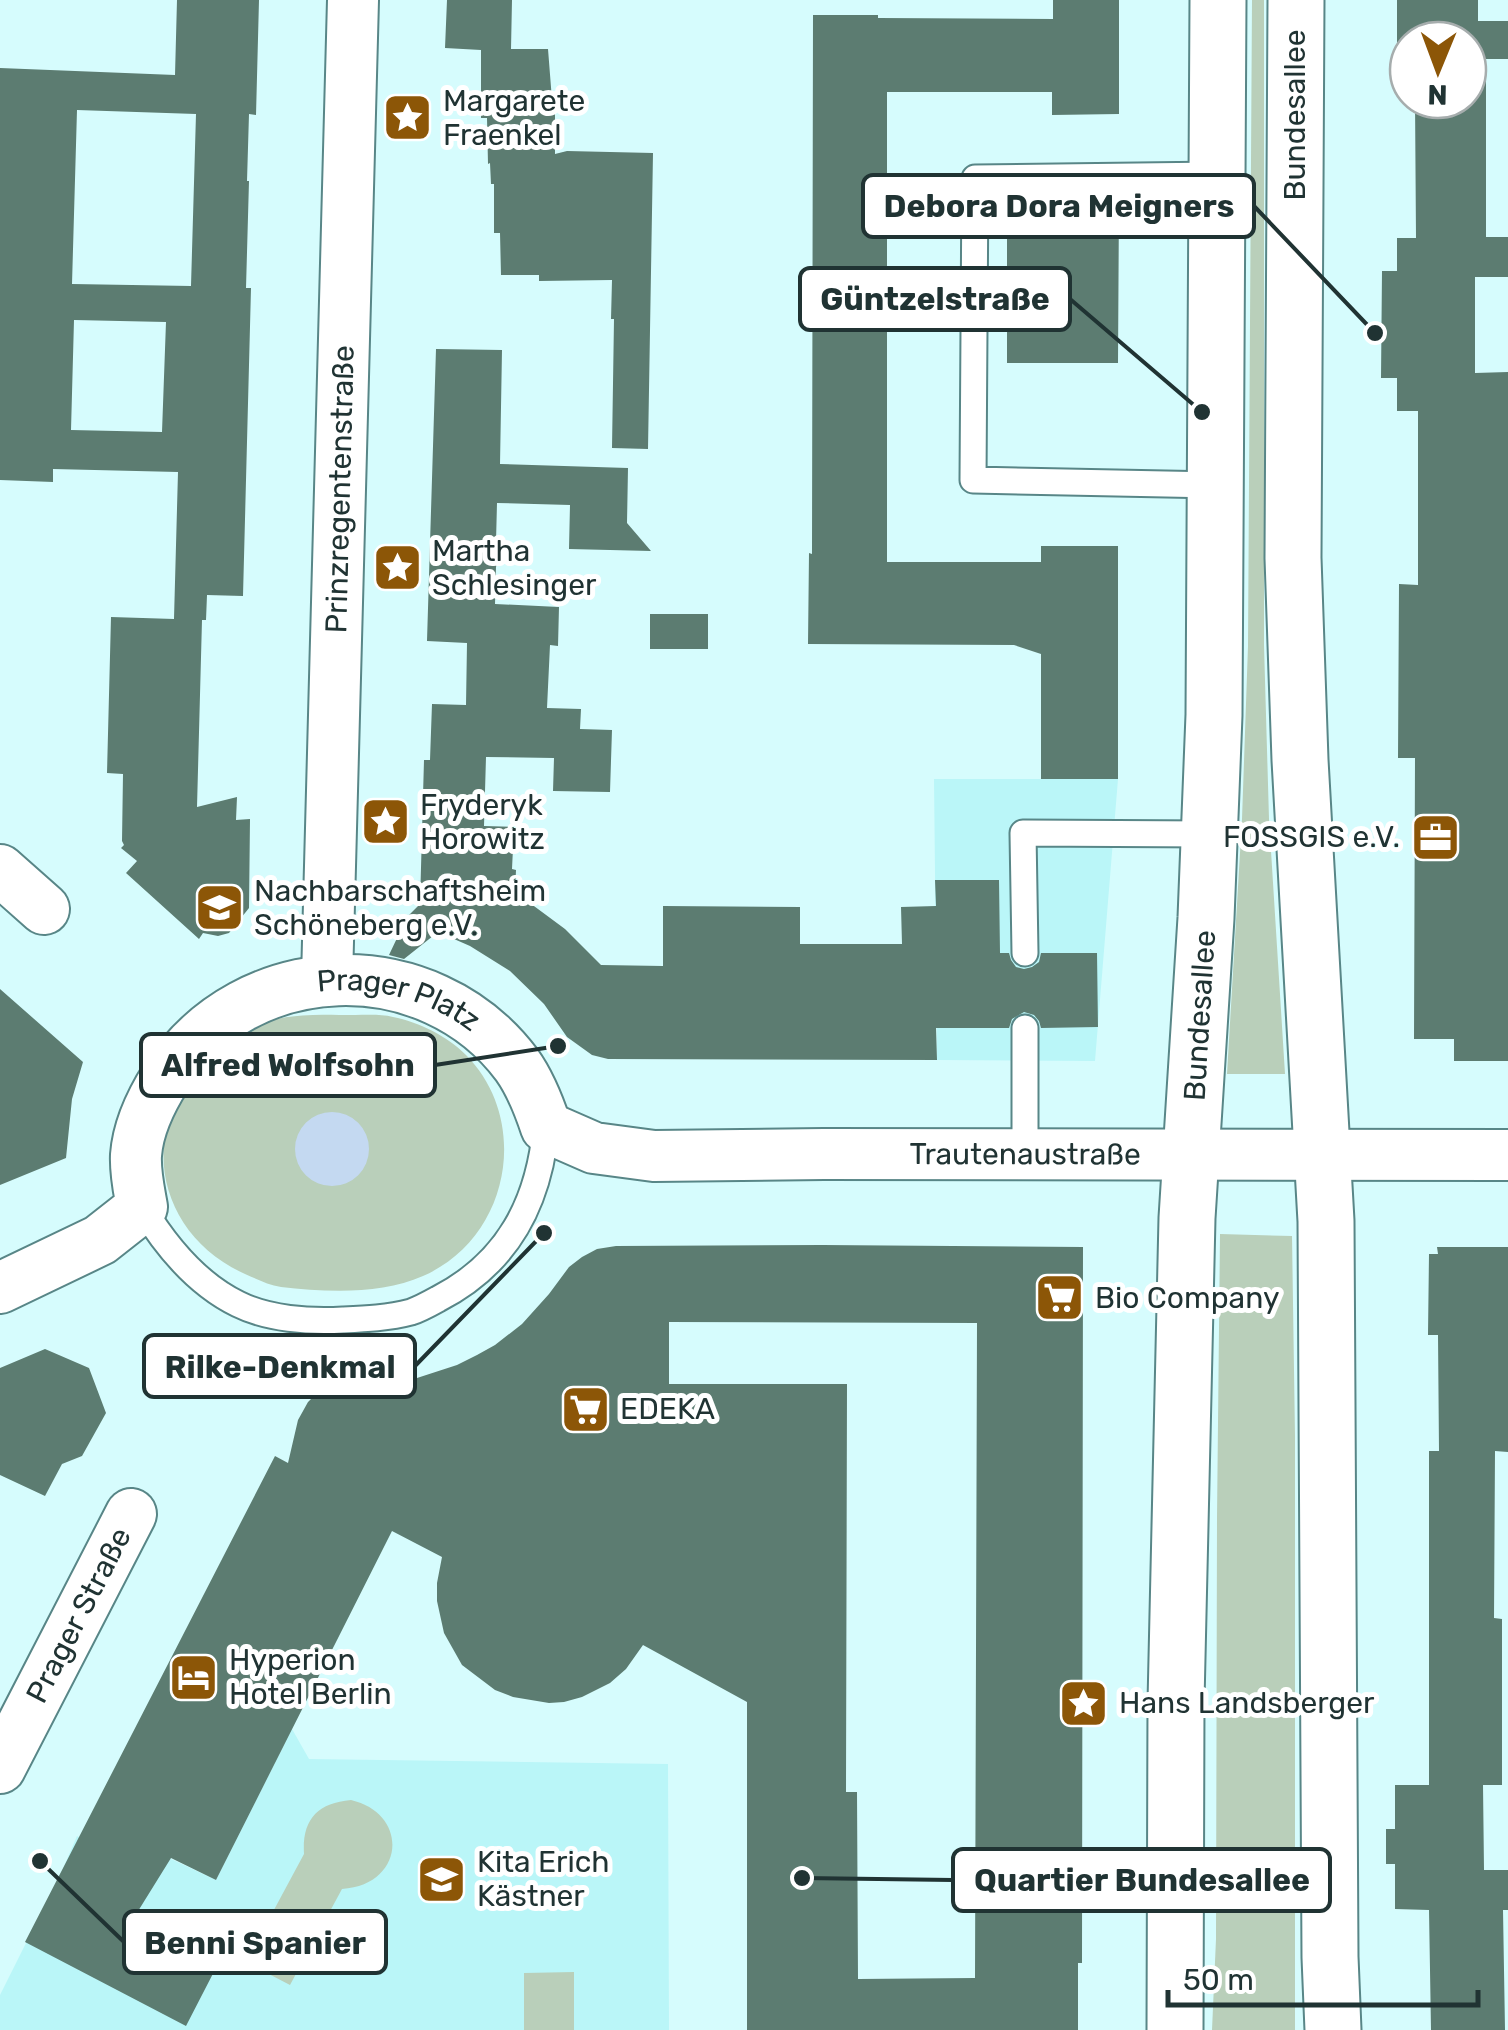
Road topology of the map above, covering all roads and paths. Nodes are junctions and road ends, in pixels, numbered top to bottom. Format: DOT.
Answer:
graph roads {
  1 [pos="353,0"];
  2 [pos="1218,0"];
  3 [pos="1296,0"];
  4 [pos="1218,176"];
  5 [pos="1216,485"];
  6 [pos="1210,834"];
  7 [pos="0,870"];
  8 [pos="44,910"];
  9 [pos="1025,953"];
  10 [pos="327,979"];
  11 [pos="1024,1028"];
  12 [pos="546,1127"];
  13 [pos="1025,1155"];
  14 [pos="1322,1155"];
  15 [pos="1508,1155"];
  16 [pos="1190,1156"];
  17 [pos="142,1207"];
  18 [pos="0,1288"];
  19 [pos="131,1514"];
  20 [pos="0,1768"];
  21 [pos="1175,2030"];
  22 [pos="1333,2030"];
  1 -- 10 [label="street, Prinzregentenstraße"];
  2 -- 4 [label="main road, Bundesallee"];
  3 -- 14 [label="main road, Bundesallee"];
  4 -- 5 [label="main road, Bundesallee"];
  4 -- 5 [label="lane"];
  5 -- 6 [label="main road, Bundesallee"];
  6 -- 9 [label="lane"];
  6 -- 16 [label="main road, Bundesallee"];
  7 -- 8 [label="street"];
  10 -- 12 [label="street, Prager Platz"];
  10 -- 17 [label="street, Prager Platz"];
  11 -- 13 [label="lane"];
  12 -- 13 [label="street, Trautenaustraße"];
  12 -- 17 [label="lane, Prager Platz"];
  13 -- 16 [label="street, Trautenaustraße"];
  14 -- 15 [label="street, Trautenaustraße"];
  14 -- 16 [label="street, Trautenaustraße"];
  14 -- 22 [label="main road, Bundesallee"];
  16 -- 21 [label="main road, Bundesallee"];
  17 -- 18 [label="street"];
  19 -- 20 [label="street, Prager Straße"];
}
